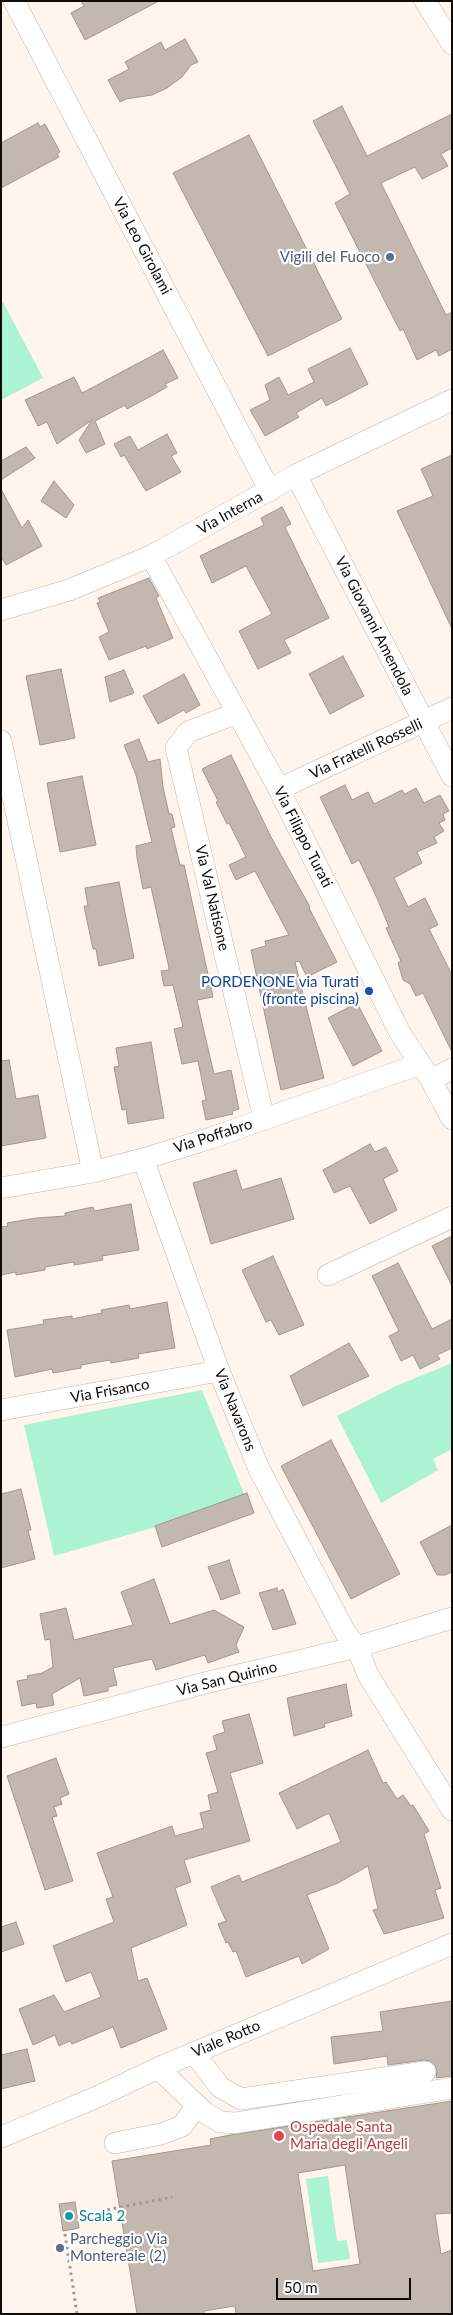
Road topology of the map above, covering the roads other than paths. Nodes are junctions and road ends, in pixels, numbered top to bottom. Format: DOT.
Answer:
graph roads {
  1 [pos="14,1"];
  2 [pos="425,1"];
  3 [pos="452,44"];
  4 [pos="452,400"];
  5 [pos="296,475"];
  6 [pos="270,491"];
  7 [pos="151,556"];
  8 [pos="1,610"];
  9 [pos="452,708"];
  10 [pos="237,713"];
  11 [pos="424,722"];
  12 [pos="1,741"];
  13 [pos="452,776"];
  14 [pos="279,789"];
  15 [pos="452,1069"];
  16 [pos="425,1072"];
  17 [pos="264,1119"];
  18 [pos="452,1119"];
  19 [pos="142,1159"];
  20 [pos="93,1172"];
  21 [pos="1,1188"];
  22 [pos="452,1216"];
  23 [pos="328,1275"];
  24 [pos="219,1371"];
  25 [pos="1,1410"];
  26 [pos="452,1618"];
  27 [pos="357,1647"];
  28 [pos="1,1737"];
  29 [pos="452,1810"];
  30 [pos="452,1944"];
  31 [pos="194,2053"];
  32 [pos="158,2068"];
  33 [pos="425,2072"];
  34 [pos="452,2088"];
  35 [pos="197,2105"];
  36 [pos="1,2137"];
  37 [pos="115,2143"];
  1 -- 6 [label="street, Via Leo Girolami"];
  2 -- 3 [label="street"];
  4 -- 5 [label="street, Via Interna"];
  5 -- 6 [label="street, Via Interna"];
  5 -- 11 [label="street, Via Giovanni Amendola"];
  6 -- 7 [label="street, Via Interna"];
  7 -- 8 [label="street, Via Interna"];
  7 -- 10 [label="street, Via Filippo Turati"];
  9 -- 11 [label="street, Via Fratelli Rosselli"];
  10 -- 14 [label="street, Via Filippo Turati"];
  10 -- 17 [label="street, Via Val Natisone"];
  11 -- 13 [label="street, Via Giovanni Amendola"];
  11 -- 14 [label="street, Via Fratelli Rosselli"];
  12 -- 20 [label="street"];
  14 -- 16 [label="street, Via Filippo Turati"];
  15 -- 16 [label="street, Via Poffabro"];
  16 -- 17 [label="street, Via Poffabro"];
  16 -- 18 [label="street, Via Filippo Turati"];
  17 -- 19 [label="street, Via Poffabro"];
  19 -- 20 [label="street, Via Poffabro"];
  19 -- 24 [label="street, Via Navarons"];
  20 -- 21 [label="street, Via Poffabro"];
  22 -- 23 [label="street"];
  24 -- 25 [label="street, Via Frisanco"];
  24 -- 27 [label="street, Via Navarons"];
  26 -- 27 [label="street, Via San Quirino"];
  27 -- 28 [label="street, Via San Quirino"];
  27 -- 29 [label="street"];
  30 -- 31 [label="street, Viale Rotto"];
  31 -- 32 [label="street, Viale Rotto"];
  31 -- 33 [label="street"];
  32 -- 35 [label="street"];
  32 -- 36 [label="street, Viale Rotto"];
  34 -- 35 [label="street"];
  35 -- 37 [label="street"];
}
